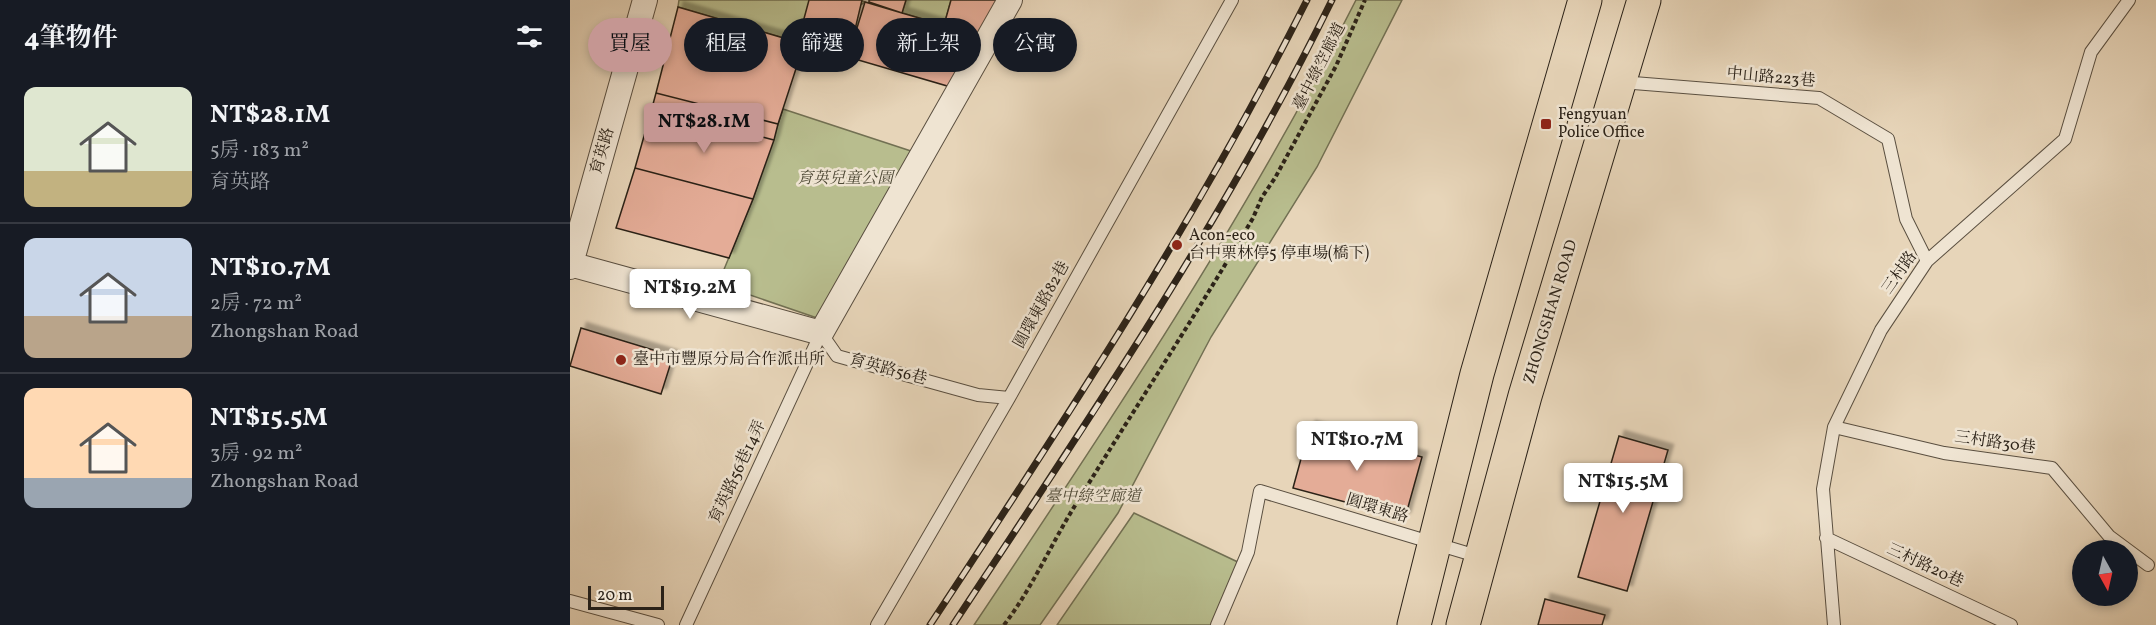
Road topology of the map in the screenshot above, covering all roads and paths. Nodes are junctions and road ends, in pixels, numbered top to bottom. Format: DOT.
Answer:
graph roads {
  1 [pos="645,0"];
  2 [pos="1010,0"];
  3 [pos="1232,0"];
  4 [pos="1365,0"];
  5 [pos="1585,0"];
  6 [pos="1644,0"];
  7 [pos="2129,0"];
  8 [pos="1620,82"];
  9 [pos="1927,261"];
  10 [pos="570,265"];
  11 [pos="821,333"];
  12 [pos="1009,398"];
  13 [pos="1834,427"];
  14 [pos="1826,538"];
  15 [pos="1435,544"];
  16 [pos="1481,557"];
  17 [pos="2148,565"];
  18 [pos="570,601"];
  19 [pos="658,625"];
  20 [pos="686,625"];
  21 [pos="877,625"];
  22 [pos="1004,625"];
  23 [pos="1217,625"];
  24 [pos="1414,625"];
  25 [pos="1463,625"];
  26 [pos="1834,625"];
  27 [pos="2011,625"];
  1 -- 10 [label="street, 育英路"];
  2 -- 11 [label="street"];
  3 -- 12 [label="lane, 圓環東路82巷"];
  4 -- 22 [label="path, 臺中綠空廊道"];
  5 -- 15 [label="main road"];
  6 -- 8 [label="main road, ZHONGSHAN ROAD"];
  7 -- 9 [label="lane, 三村路"];
  8 -- 9 [label="lane, 中山路223巷"];
  8 -- 16 [label="main road, ZHONGSHAN ROAD"];
  9 -- 13 [label="lane, 三村路"];
  10 -- 11 [label="street"];
  11 -- 12 [label="lane, 育英路56巷"];
  11 -- 20 [label="lane, 育英路56巷14弄"];
  12 -- 21 [label="lane, 圓環東路82巷"];
  13 -- 14 [label="lane, 三村路"];
  13 -- 17 [label="lane, 三村路30巷"];
  14 -- 26 [label="lane, 三村路"];
  14 -- 27 [label="lane, 三村路20巷"];
  15 -- 16 [label="lane, 圓環東路"];
  15 -- 23 [label="lane, 圓環東路"];
  15 -- 24 [label="main road"];
  16 -- 25 [label="main road, ZHONGSHAN ROAD"];
  18 -- 19 [label="lane"];
}
